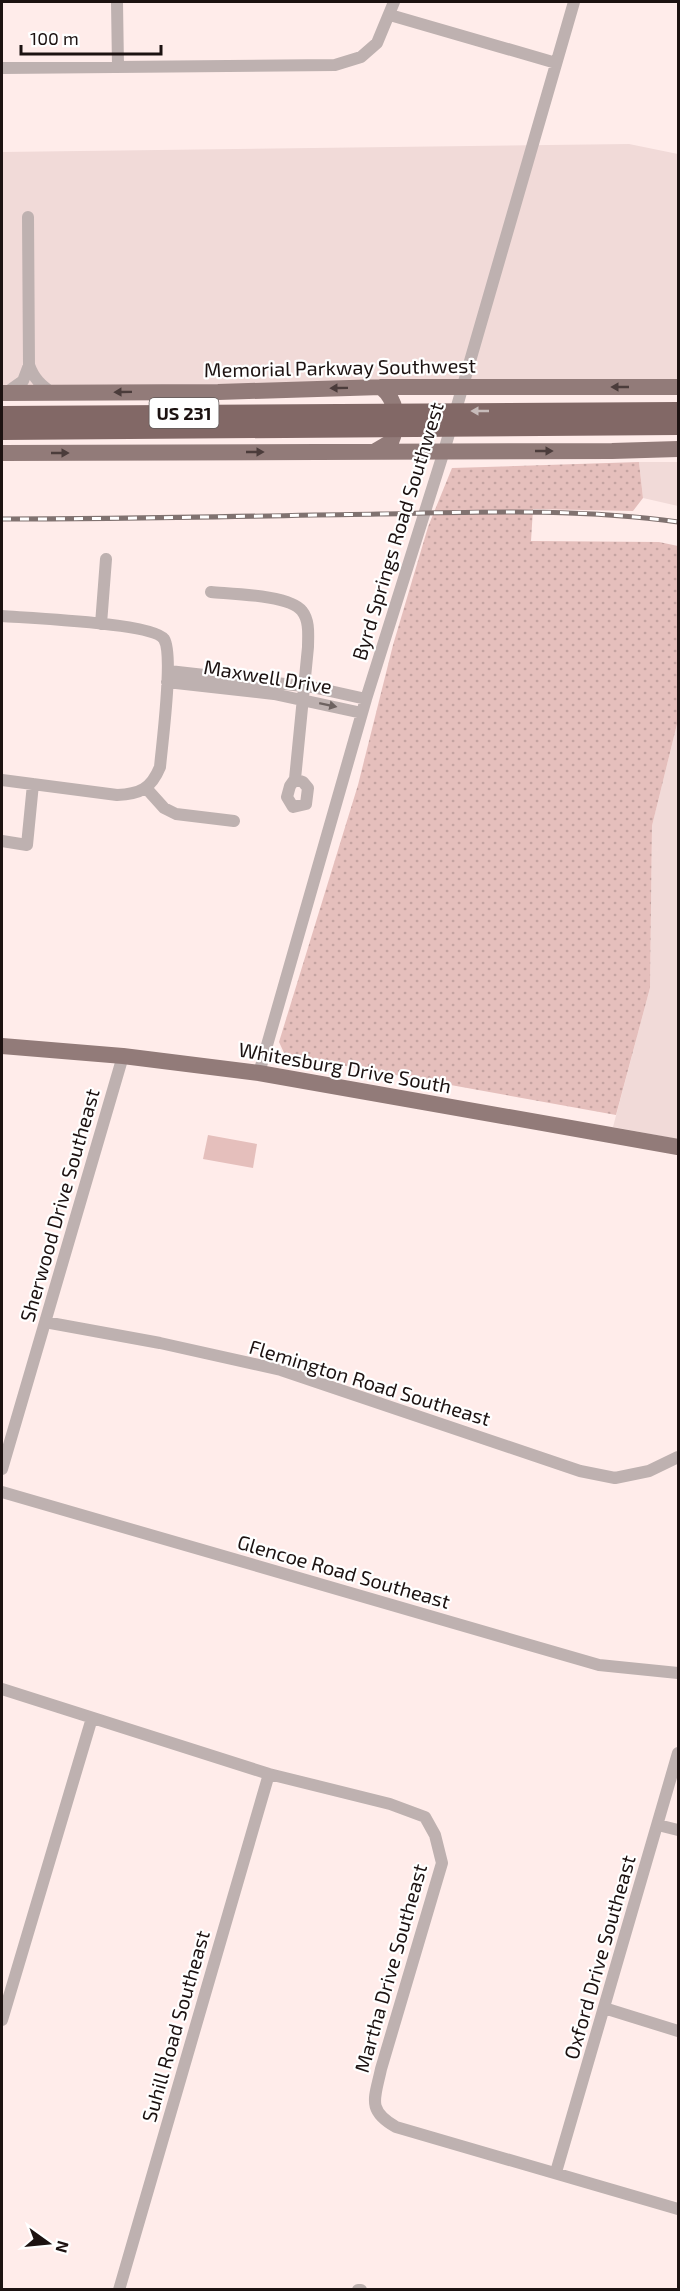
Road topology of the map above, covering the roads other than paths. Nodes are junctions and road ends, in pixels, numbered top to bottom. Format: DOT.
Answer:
graph roads {
  1 [pos="117,2"];
  2 [pos="394,2"];
  3 [pos="573,2"];
  4 [pos="390,15"];
  5 [pos="556,63"];
  6 [pos="118,67"];
  7 [pos="2,68"];
  8 [pos="28,217"];
  9 [pos="29,365"];
  10 [pos="381,387"];
  11 [pos="533,387"];
  12 [pos="678,387"];
  13 [pos="460,388"];
  14 [pos="53,393"];
  15 [pos="3,397"];
  16 [pos="678,411"];
  17 [pos="2,415"];
  18 [pos="538,419"];
  19 [pos="134,422"];
  20 [pos="678,426"];
  21 [pos="2,431"];
  22 [pos="2,442"];
  23 [pos="678,449"];
  24 [pos="444,451"];
  25 [pos="516,451"];
  26 [pos="374,452"];
  27 [pos="2,453"];
  28 [pos="106,559"];
  29 [pos="211,592"];
  30 [pos="2,616"];
  31 [pos="101,624"];
  32 [pos="168,676"];
  33 [pos="304,686"];
  34 [pos="366,699"];
  35 [pos="303,700"];
  36 [pos="362,713"];
  37 [pos="295,779"];
  38 [pos="2,780"];
  39 [pos="33,784"];
  40 [pos="146,788"];
  41 [pos="234,821"];
  42 [pos="2,842"];
  43 [pos="2,1046"];
  44 [pos="123,1056"];
  45 [pos="259,1073"];
  46 [pos="678,1147"];
  47 [pos="45,1322"];
  48 [pos="678,1457"];
  49 [pos="2,1469"];
  50 [pos="2,1492"];
  51 [pos="678,1672"];
  52 [pos="2,1689"];
  53 [pos="92,1718"];
  54 [pos="678,1753"];
  55 [pos="269,1774"];
  56 [pos="658,1825"];
  57 [pos="678,1830"];
  58 [pos="604,2008"];
  59 [pos="2,2020"];
  60 [pos="678,2031"];
  61 [pos="556,2172"];
  62 [pos="678,2209"];
  63 [pos="119,2289"];
  1 -- 6 [label="street"];
  2 -- 4 [label="street"];
  3 -- 5 [label="street, Byrd Springs Road Southwest"];
  4 -- 5 [label="street"];
  4 -- 6 [label="street"];
  5 -- 13 [label="street, Byrd Springs Road Southwest"];
  6 -- 7 [label="street"];
  8 -- 9 [label="street"];
  9 -- 14 [label="street"];
  9 -- 15 [label="street"];
  10 -- 13 [label="main road, Memorial Parkway Southwest"];
  10 -- 14 [label="main road, Memorial Parkway Southwest, one-way"];
  10 -- 26 [label="main road"];
  12 -- 11 [label="main road, Memorial Parkway Southwest, one-way"];
  11 -- 13 [label="main road, Memorial Parkway Southwest"];
  11 -- 25 [label="main road"];
  13 -- 24 [label="street, Byrd Springs Road Southwest"];
  14 -- 15 [label="main road, Memorial Parkway Southwest"];
  15 -- 19 [label="highway"];
  16 -- 18 [label="highway"];
  17 -- 19 [label="highway, US 231"];
  18 -- 19 [label="highway, US 231"];
  18 -- 20 [label="highway"];
  19 -- 21 [label="highway, US 231"];
  19 -- 22 [label="highway"];
  25 -- 23 [label="main road, one-way"];
  24 -- 25 [label="main road"];
  24 -- 26 [label="main road"];
  24 -- 34 [label="street, Byrd Springs Road Southwest"];
  27 -- 26 [label="main road, one-way"];
  28 -- 31 [label="street"];
  29 -- 33 [label="street"];
  30 -- 31 [label="street"];
  31 -- 32 [label="street"];
  32 -- 33 [label="street"];
  32 -- 35 [label="street, Maxwell Drive"];
  32 -- 40 [label="street"];
  33 -- 34 [label="street"];
  33 -- 35 [label="street"];
  34 -- 36 [label="street, Byrd Springs Road Southwest"];
  35 -- 36 [label="street, Maxwell Drive, one-way"];
  35 -- 37 [label="street"];
  36 -- 45 [label="street, Byrd Springs Road Southwest"];
  38 -- 39 [label="street"];
  39 -- 40 [label="street"];
  39 -- 42 [label="street"];
  40 -- 41 [label="street"];
  43 -- 44 [label="main road, Whitesburg Drive South"];
  44 -- 45 [label="main road, Whitesburg Drive South"];
  44 -- 47 [label="street, Sherwood Drive Southeast"];
  45 -- 46 [label="main road, Whitesburg Drive South"];
  47 -- 48 [label="street, Flemington Road Southeast"];
  47 -- 49 [label="street, Sherwood Drive Southeast"];
  50 -- 51 [label="street, Glencoe Road Southeast"];
  52 -- 53 [label="street, Martha Drive Southeast"];
  53 -- 55 [label="street, Martha Drive Southeast"];
  53 -- 59 [label="street"];
  54 -- 56 [label="street, Oxford Drive Southeast"];
  55 -- 61 [label="street, Martha Drive Southeast"];
  55 -- 63 [label="street, Suhill Road Southeast"];
  56 -- 57 [label="street"];
  56 -- 58 [label="street, Oxford Drive Southeast"];
  58 -- 60 [label="street"];
  58 -- 61 [label="street, Oxford Drive Southeast"];
  61 -- 62 [label="street, Martha Drive Southeast"];
}
